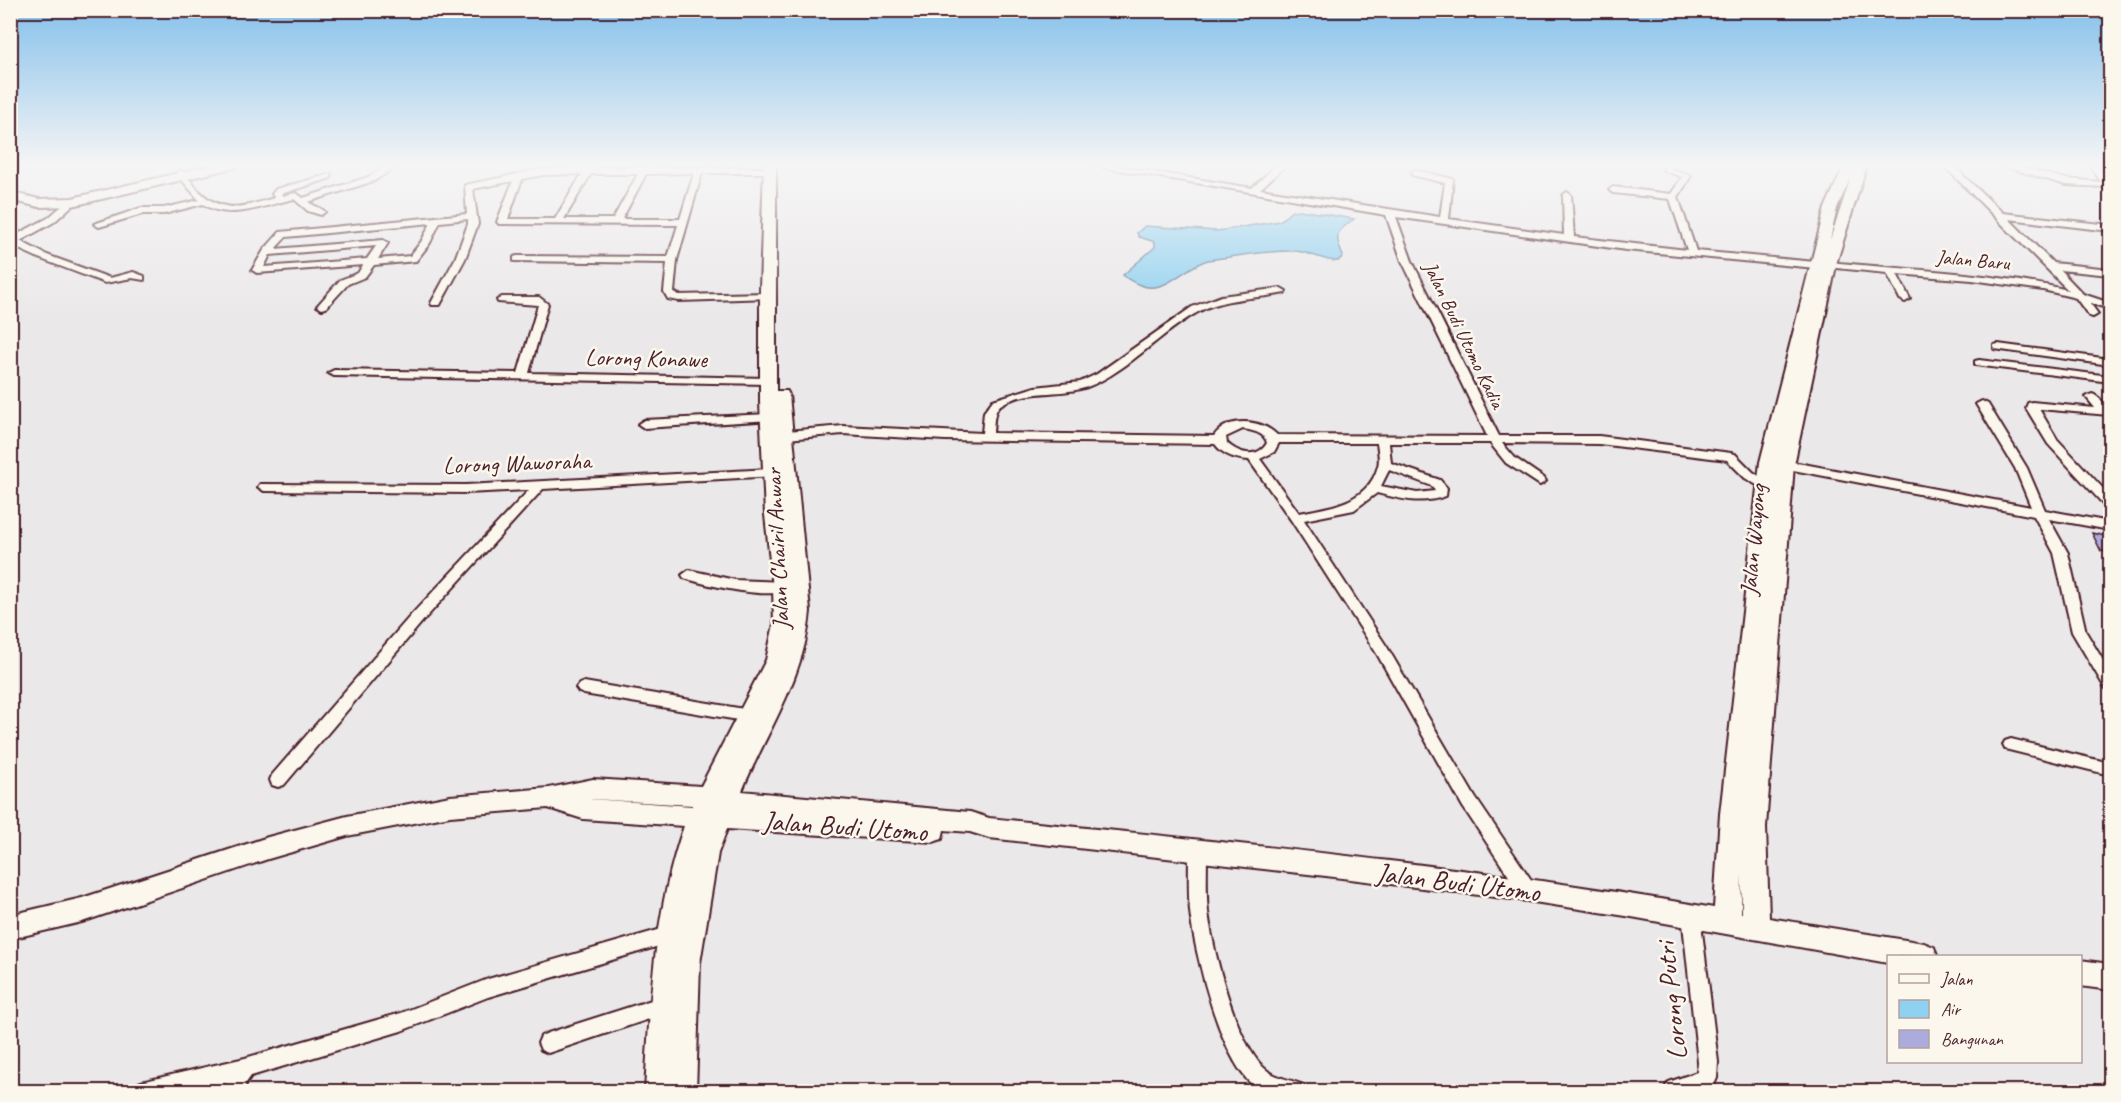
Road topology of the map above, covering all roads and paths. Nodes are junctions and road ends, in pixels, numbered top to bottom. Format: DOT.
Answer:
graph roads {
  1 [pos="56,215"];
  2 [pos="127,215"];
  3 [pos="505,215"];
  4 [pos="562,215"];
  5 [pos="619,215"];
  6 [pos="686,215"];
  7 [pos="773,215"];
  8 [pos="776,215"];
  9 [pos="1391,215"];
  10 [pos="1409,215"];
  11 [pos="1445,215"];
  12 [pos="1568,215"];
  13 [pos="1680,215"];
  14 [pos="1837,215"];
  15 [pos="1999,215"];
  16 [pos="2003,215"];
  17 [pos="473,216"];
  18 [pos="437,219"];
  19 [pos="1444,220"];
  20 [pos="558,222"];
  21 [pos="617,222"];
  22 [pos="684,222"];
  23 [pos="394,223"];
  24 [pos="99,224"];
  25 [pos="2110,228"];
  26 [pos="1569,238"];
  27 [pos="12,241"];
  28 [pos="383,243"];
  29 [pos="267,252"];
  30 [pos="1693,255"];
  31 [pos="517,259"];
  32 [pos="672,260"];
  33 [pos="373,261"];
  34 [pos="1823,265"];
  35 [pos="2050,266"];
  36 [pos="1891,272"];
  37 [pos="2110,272"];
  38 [pos="141,278"];
  39 [pos="1281,291"];
  40 [pos="2078,294"];
  41 [pos="767,296"];
  42 [pos="1905,299"];
  43 [pos="502,300"];
  44 [pos="436,303"];
  45 [pos="322,306"];
  46 [pos="2110,306"];
  47 [pos="2093,314"];
  48 [pos="1998,347"];
  49 [pos="2110,362"];
  50 [pos="1979,363"];
  51 [pos="334,373"];
  52 [pos="523,376"];
  53 [pos="2110,379"];
  54 [pos="767,381"];
  55 [pos="2092,397"];
  56 [pos="1982,404"];
  57 [pos="644,424"];
  58 [pos="775,430"];
  59 [pos="987,437"];
  60 [pos="1274,439"];
  61 [pos="1493,439"];
  62 [pos="1219,440"];
  63 [pos="1383,441"];
  64 [pos="1253,457"];
  65 [pos="1777,463"];
  66 [pos="1385,465"];
  67 [pos="771,473"];
  68 [pos="1540,481"];
  69 [pos="1766,485"];
  70 [pos="539,486"];
  71 [pos="264,487"];
  72 [pos="1374,488"];
  73 [pos="2110,503"];
  74 [pos="2040,514"];
  75 [pos="1296,518"];
  76 [pos="2110,526"];
  77 [pos="689,575"];
  78 [pos="783,587"];
  79 [pos="2110,684"];
  80 [pos="584,688"];
  81 [pos="750,716"];
  82 [pos="2011,745"];
  83 [pos="2110,769"];
  84 [pos="278,780"];
  85 [pos="714,807"];
  86 [pos="1198,852"];
  87 [pos="1528,890"];
  88 [pos="1691,915"];
  89 [pos="1728,923"];
  90 [pos="10,927"];
  91 [pos="1756,928"];
  92 [pos="672,934"];
  93 [pos="1912,955"];
  94 [pos="2082,974"];
  95 [pos="2110,976"];
  96 [pos="664,1005"];
  97 [pos="548,1043"];
  98 [pos="245,1068"];
  99 [pos="141,1092"];
  100 [pos="234,1092"];
  101 [pos="660,1092"];
  102 [pos="681,1092"];
  103 [pos="1296,1092"];
  104 [pos="1672,1092"];
  1 -- 27 [label="street"];
  2 -- 24 [label="street"];
  3 -- 20 [label="street"];
  4 -- 20 [label="street"];
  5 -- 21 [label="street"];
  6 -- 22 [label="street"];
  7 -- 41 [label="main road, Jalan Chairil Anwar"];
  8 -- 58 [label="main road, Jalan Chairil Anwar"];
  9 -- 61 [label="street, Jalan Budi Utomo Kadia"];
  10 -- 19 [label="street, Jalan Baru"];
  11 -- 19 [label="street"];
  12 -- 26 [label="street"];
  13 -- 30 [label="street"];
  14 -- 34 [label="main road, Jalan Wayong"];
  15 -- 35 [label="street"];
  16 -- 25 [label="street"];
  17 -- 18 [label="street"];
  17 -- 44 [label="street"];
  18 -- 23 [label="street"];
  18 -- 33 [label="street"];
  19 -- 26 [label="street, Jalan Baru"];
  20 -- 21 [label="street"];
  21 -- 22 [label="street"];
  22 -- 32 [label="street"];
  23 -- 28 [label="street"];
  23 -- 29 [label="street"];
  26 -- 30 [label="street, Jalan Baru"];
  27 -- 38 [label="street"];
  28 -- 29 [label="street"];
  28 -- 33 [label="street"];
  29 -- 33 [label="street"];
  30 -- 34 [label="street, Jalan Baru"];
  31 -- 32 [label="street"];
  32 -- 41 [label="street"];
  33 -- 45 [label="street"];
  34 -- 36 [label="street, Jalan Baru"];
  34 -- 65 [label="main road, Jalan Wayong"];
  35 -- 37 [label="street"];
  35 -- 40 [label="street"];
  36 -- 40 [label="street, Jalan Baru"];
  36 -- 42 [label="street"];
  39 -- 59 [label="street"];
  40 -- 46 [label="street, Jalan Baru"];
  40 -- 47 [label="street"];
  41 -- 54 [label="main road, Jalan Chairil Anwar"];
  43 -- 52 [label="street"];
  48 -- 49 [label="street"];
  50 -- 53 [label="street"];
  51 -- 52 [label="street, Lorong Konawe"];
  52 -- 54 [label="street, Lorong Konawe"];
  54 -- 58 [label="main road, Jalan Chairil Anwar"];
  55 -- 73 [label="street"];
  56 -- 74 [label="street"];
  57 -- 58 [label="street"];
  58 -- 59 [label="street"];
  58 -- 67 [label="main road, Jalan Chairil Anwar"];
  58 -- 85 [label="main road, Jalan Chairil Anwar"];
  59 -- 62 [label="street"];
  60 -- 62 [label="street"];
  60 -- 63 [label="street"];
  60 -- 64 [label="street"];
  61 -- 63 [label="street"];
  61 -- 68 [label="street, Jalan Budi Utomo Kadia"];
  61 -- 69 [label="street"];
  62 -- 64 [label="street"];
  63 -- 66 [label="street"];
  64 -- 75 [label="street"];
  65 -- 69 [label="main road, Jalan Wayong"];
  65 -- 74 [label="street"];
  65 -- 91 [label="main road, Jalan Wayong"];
  66 -- 72 [label="street"];
  66 -- 72 [label="street"];
  67 -- 70 [label="street, Lorong Waworaha"];
  67 -- 78 [label="main road, Jalan Chairil Anwar"];
  69 -- 89 [label="main road, Jalan Wayong"];
  70 -- 71 [label="street, Lorong Waworaha"];
  70 -- 84 [label="street"];
  72 -- 75 [label="street"];
  74 -- 76 [label="street"];
  74 -- 79 [label="street"];
  75 -- 87 [label="street"];
  77 -- 78 [label="street"];
  78 -- 81 [label="main road, Jalan Chairil Anwar"];
  80 -- 81 [label="street"];
  81 -- 85 [label="main road, Jalan Chairil Anwar"];
  82 -- 83 [label="street"];
  85 -- 86 [label="main road, Jalan Budi Utomo"];
  85 -- 90 [label="main road, Jalan Budi Utomo"];
  85 -- 92 [label="main road, Jalan Chairil Anwar"];
  85 -- 102 [label="main road, Jalan Chairil Anwar"];
  86 -- 87 [label="main road, Jalan Budi Utomo"];
  86 -- 103 [label="street"];
  87 -- 88 [label="main road, Jalan Budi Utomo"];
  88 -- 89 [label="main road, Jalan Budi Utomo"];
  88 -- 104 [label="street, Lorong Putri"];
  89 -- 91 [label="main road, Jalan Budi Utomo"];
  91 -- 93 [label="main road, Jalan Budi Utomo"];
  92 -- 96 [label="main road, Jalan Chairil Anwar"];
  92 -- 98 [label="street"];
  94 -- 95 [label="main road"];
  96 -- 97 [label="street"];
  96 -- 101 [label="main road, Jalan Chairil Anwar"];
  98 -- 99 [label="street"];
  98 -- 100 [label="street"];
}
